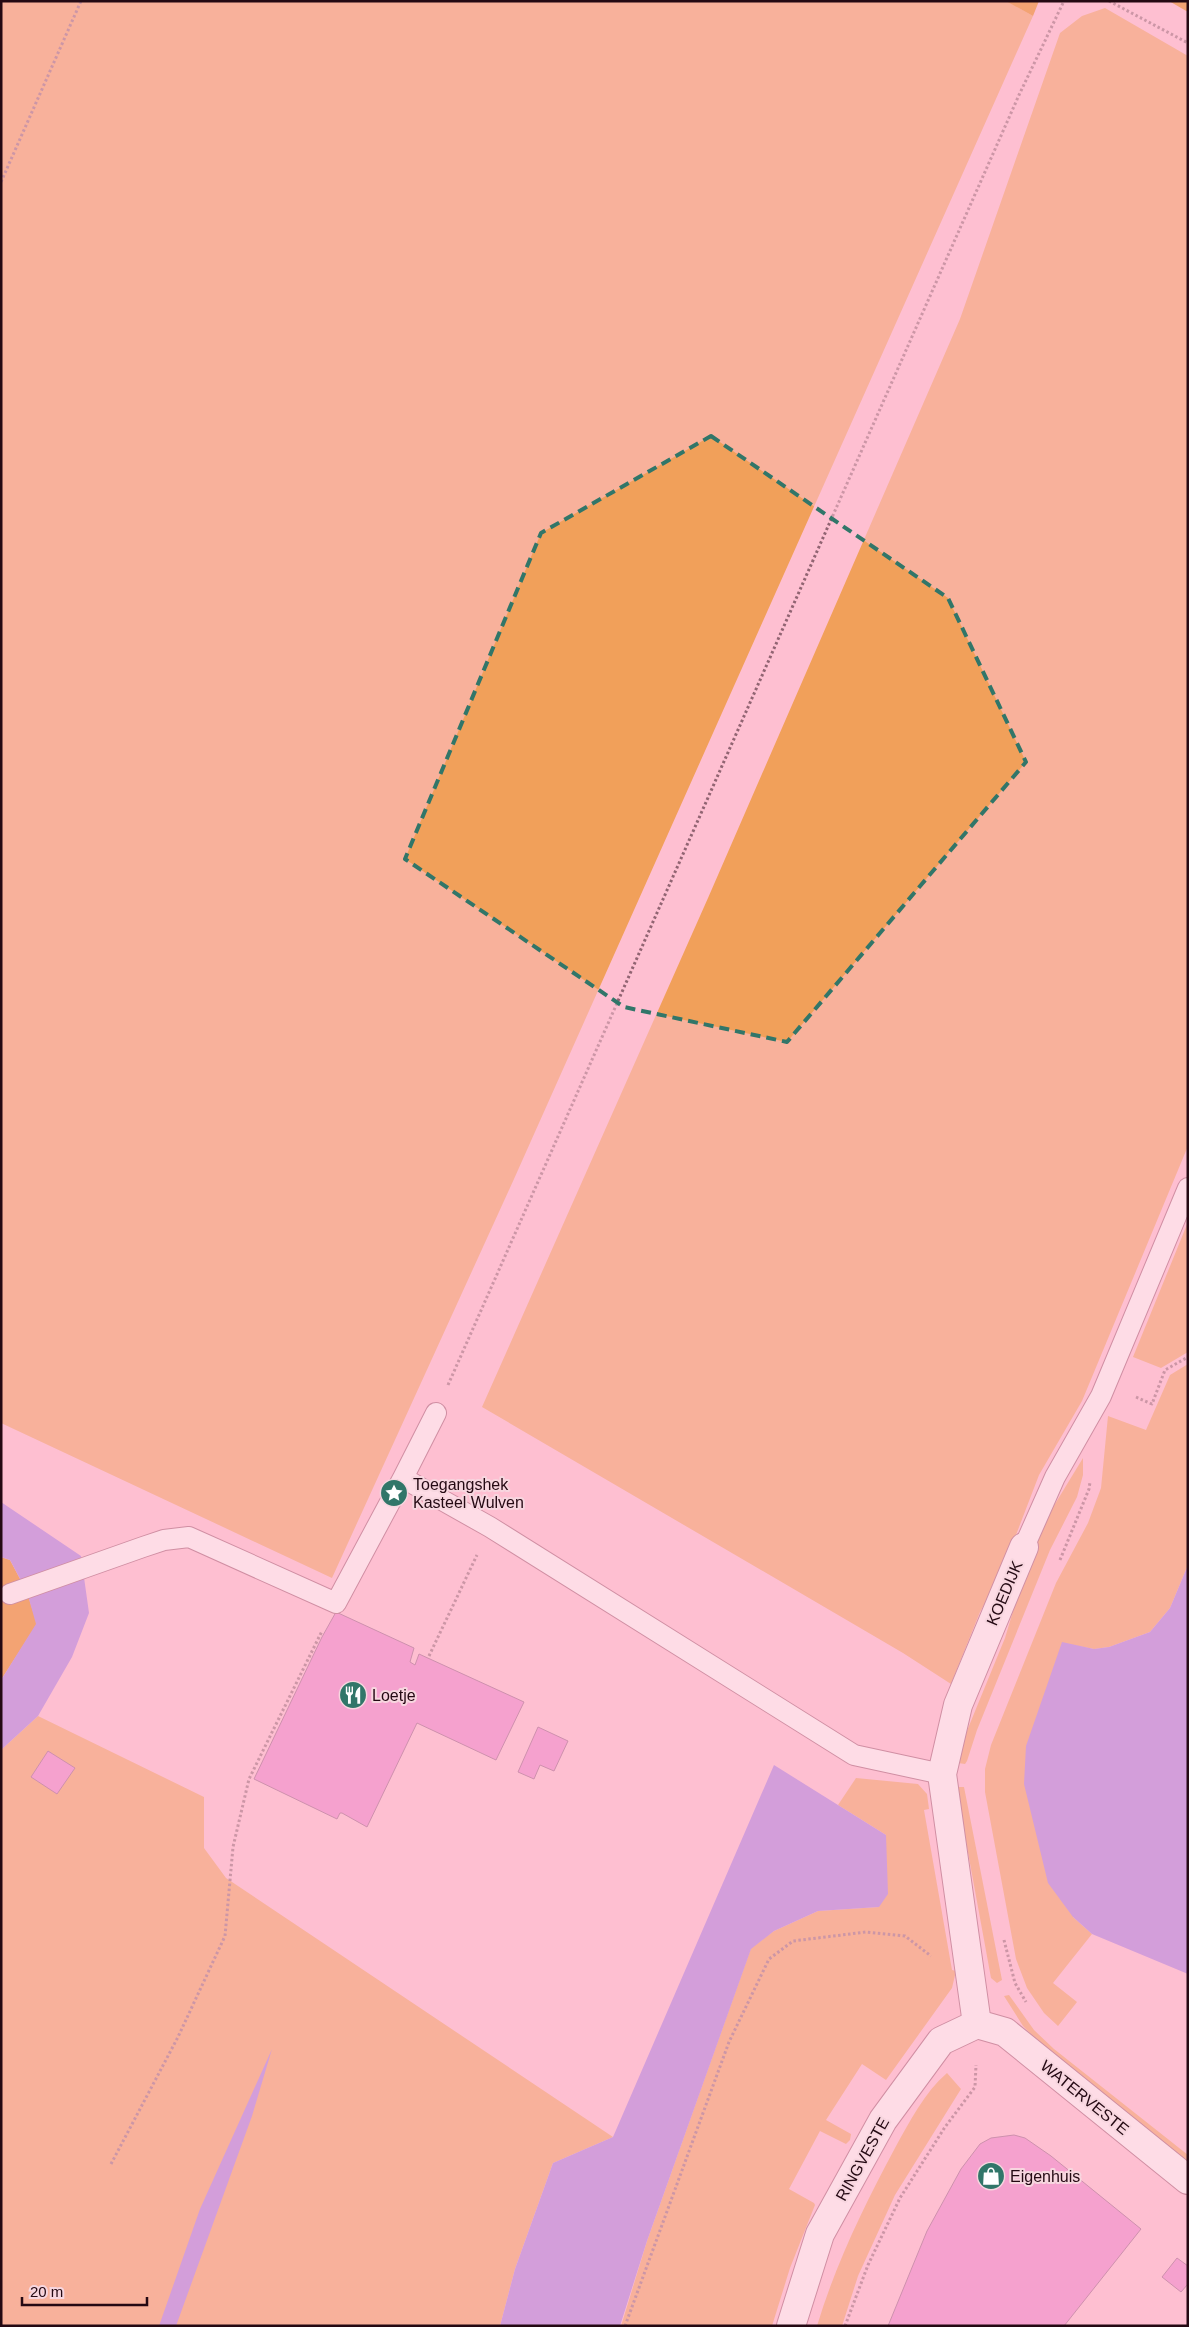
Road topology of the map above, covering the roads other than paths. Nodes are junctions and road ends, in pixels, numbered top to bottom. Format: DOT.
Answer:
graph roads {
  1 [pos="1188,1188"];
  2 [pos="436,1413"];
  3 [pos="403,1478"];
  4 [pos="1024,1546"];
  5 [pos="10,1594"];
  6 [pos="942,1774"];
  7 [pos="977,2024"];
  8 [pos="1188,2180"];
  9 [pos="791,2326"];
  1 -- 4 [label="lane, KOEDIJK"];
  2 -- 3 [label="lane"];
  3 -- 5 [label="lane"];
  3 -- 6 [label="lane"];
  4 -- 6 [label="street, KOEDIJK"];
  6 -- 7 [label="street, KOEDIJK"];
  7 -- 8 [label="street, WATERVESTE"];
  7 -- 9 [label="street, RINGVESTE"];
}
